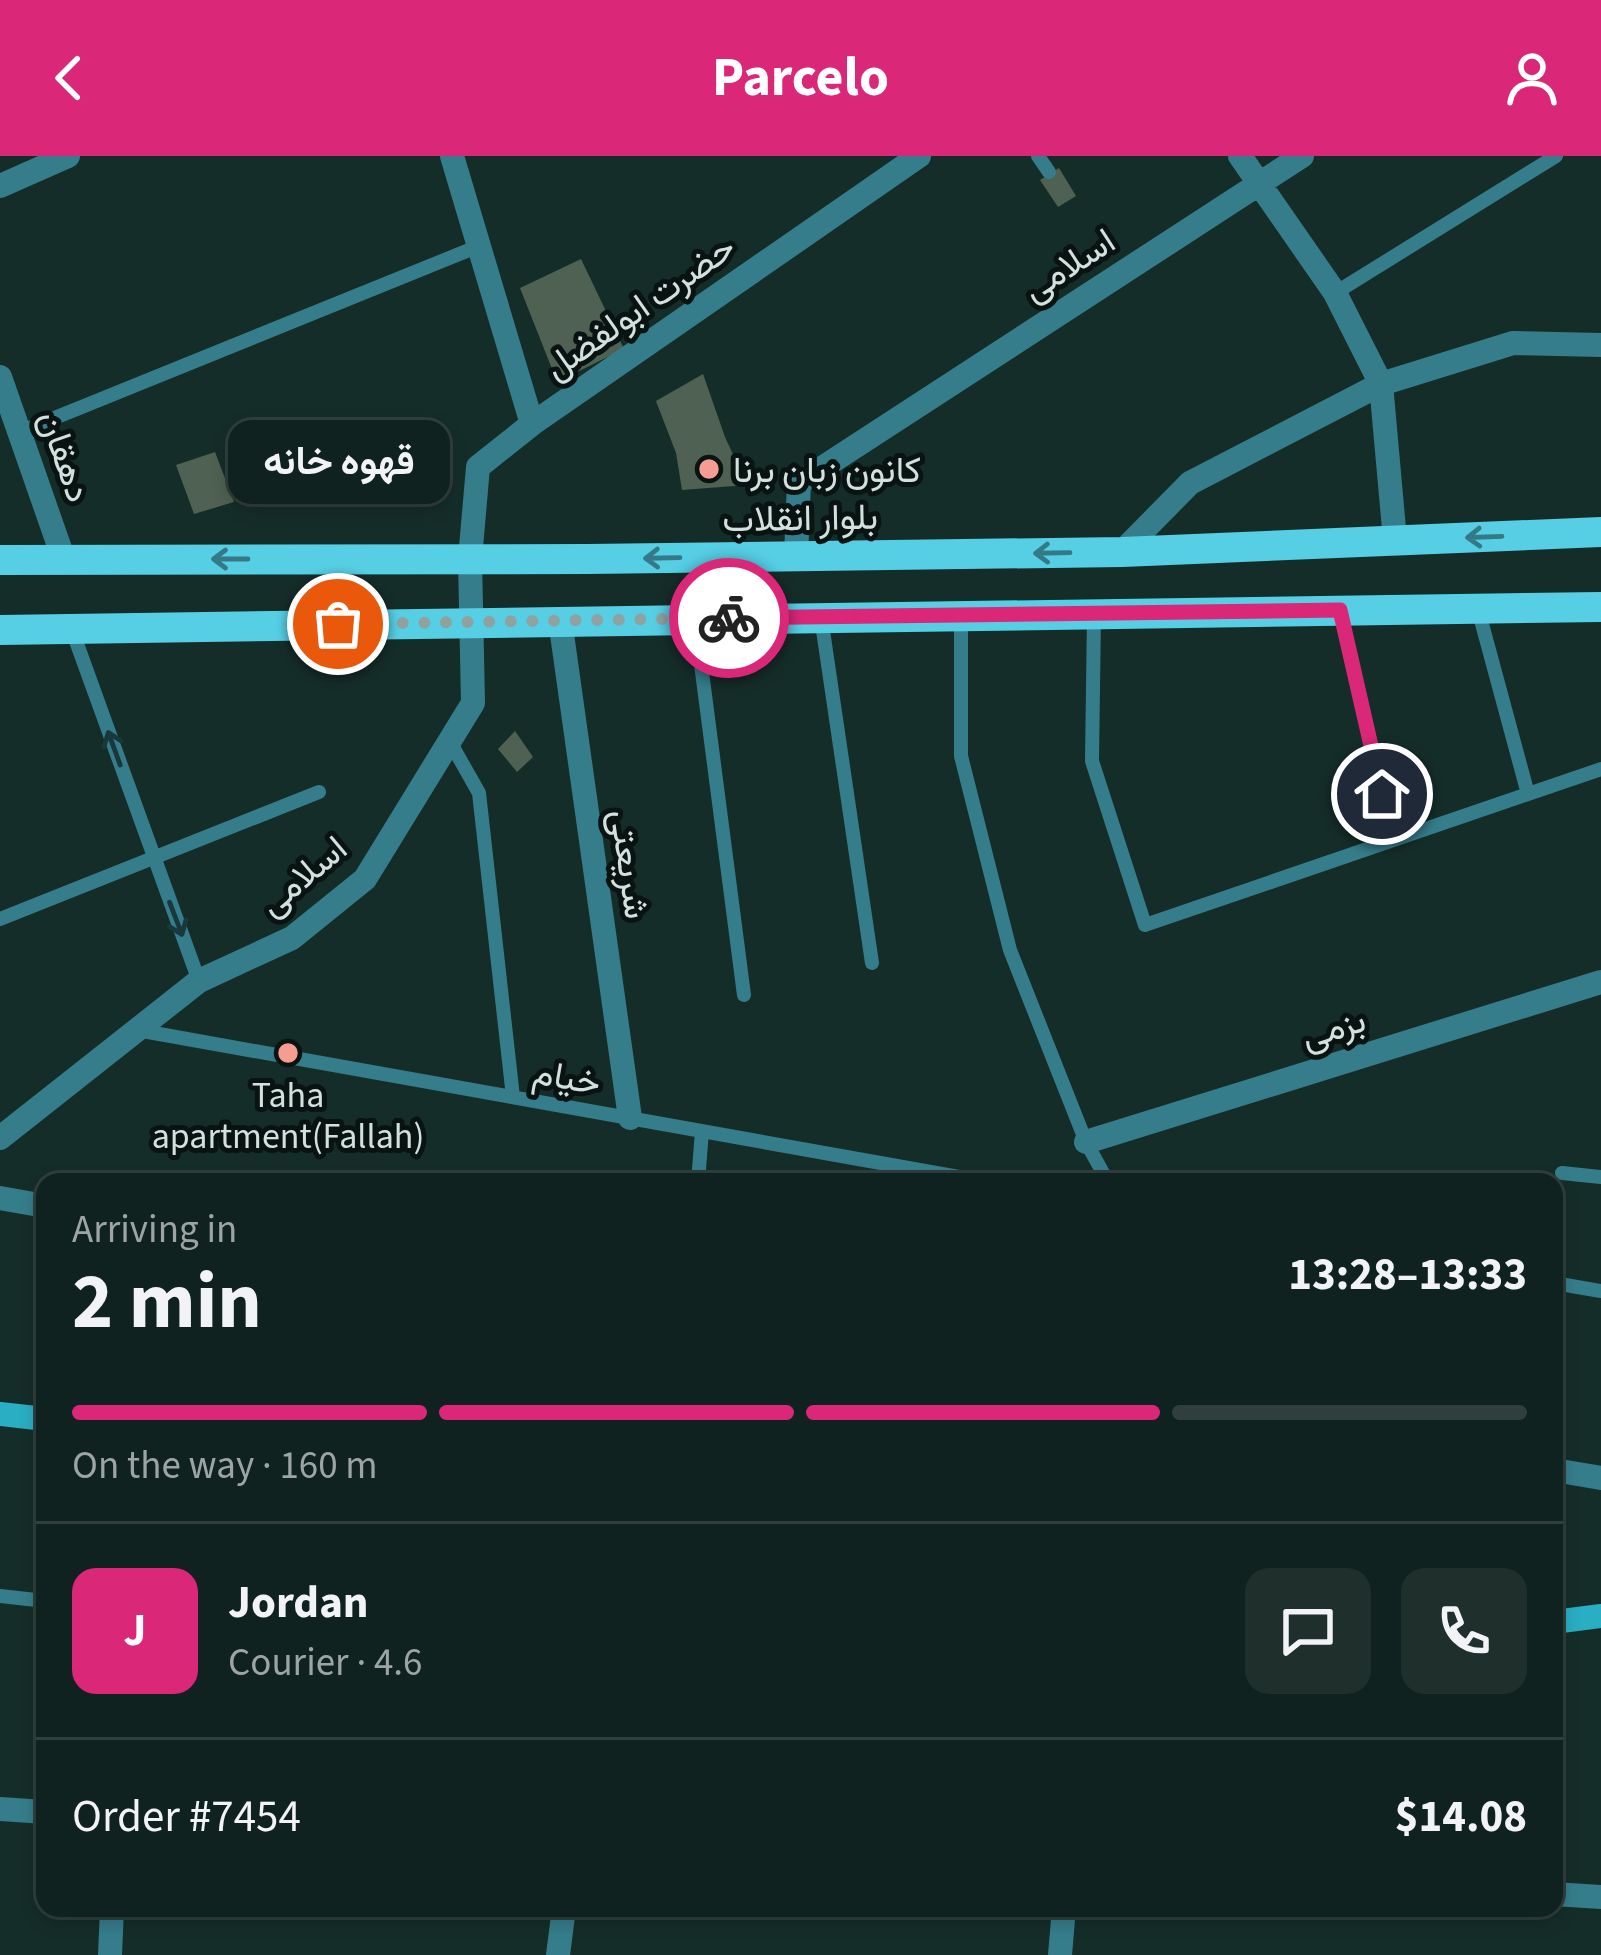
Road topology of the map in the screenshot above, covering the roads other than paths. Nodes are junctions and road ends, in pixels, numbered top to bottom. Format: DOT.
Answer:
graph roads {
  1 [pos="68,156"];
  2 [pos="919,156"];
  3 [pos="1038,156"];
  4 [pos="1240,156"];
  5 [pos="1302,156"];
  6 [pos="1556,156"];
  7 [pos="456,158"];
  8 [pos="1049,172"];
  9 [pos="1258,184"];
  10 [pos="0,186"];
  11 [pos="479,245"];
  12 [pos="1335,293"];
  13 [pos="1601,344"];
  14 [pos="0,377"];
  15 [pos="1381,384"];
  16 [pos="532,424"];
  17 [pos="20,432"];
  18 [pos="1601,532"];
  19 [pos="1395,540"];
  20 [pos="1122,552"];
  21 [pos="796,556"];
  22 [pos="470,559"];
  23 [pos="0,560"];
  24 [pos="64,560"];
  25 [pos="1601,607"];
  26 [pos="1478,609"];
  27 [pos="1340,610"];
  28 [pos="1094,614"];
  29 [pos="961,615"];
  30 [pos="821,617"];
  31 [pos="695,618"];
  32 [pos="560,620"];
  33 [pos="472,621"];
  34 [pos="72,629"];
  35 [pos="0,630"];
  36 [pos="449,740"];
  37 [pos="1601,769"];
  38 [pos="319,792"];
  39 [pos="1528,794"];
  40 [pos="1393,840"];
  41 [pos="153,858"];
  42 [pos="0,919"];
  43 [pos="872,963"];
  44 [pos="199,981"];
  45 [pos="1601,982"];
  46 [pos="743,995"];
  47 [pos="137,1030"];
  48 [pos="513,1097"];
  49 [pos="630,1118"];
  50 [pos="702,1131"];
  51 [pos="0,1138"];
  52 [pos="1086,1142"];
  53 [pos="1562,1172"];
  54 [pos="699,1173"];
  55 [pos="937,1173"];
  56 [pos="1103,1173"];
  57 [pos="1601,1177"];
  58 [pos="0,1198"];
  59 [pos="36,1204"];
  60 [pos="1563,1285"];
  61 [pos="1601,1291"];
  62 [pos="0,1414"];
  63 [pos="36,1418"];
  64 [pos="1563,1472"];
  65 [pos="1601,1478"];
  66 [pos="0,1596"];
  67 [pos="36,1600"];
  68 [pos="1601,1616"];
  69 [pos="1563,1621"];
  70 [pos="0,1809"];
  71 [pos="36,1811"];
  72 [pos="1563,1895"];
  73 [pos="1601,1897"];
  74 [pos="112,1917"];
  75 [pos="563,1917"];
  76 [pos="1063,1917"];
  77 [pos="110,1955"];
  78 [pos="559,1955"];
  79 [pos="1060,1955"];
  1 -- 10 [label="street"];
  2 -- 16 [label="street, حضرت ابولفضل"];
  3 -- 8 [label="lane"];
  4 -- 9 [label="street"];
  5 -- 9 [label="street"];
  6 -- 12 [label="lane"];
  7 -- 11 [label="street"];
  9 -- 12 [label="street"];
  9 -- 21 [label="street, اسلامی"];
  11 -- 16 [label="street"];
  11 -- 17 [label="lane"];
  12 -- 15 [label="street"];
  13 -- 15 [label="street"];
  14 -- 17 [label="street, دهقان"];
  15 -- 19 [label="street"];
  15 -- 20 [label="street"];
  16 -- 22 [label="street, حضرت ابولفضل"];
  17 -- 24 [label="street, دهقان"];
  18 -- 19 [label="main road, بلوار انقلاب, one-way"];
  19 -- 20 [label="main road, بلوار انقلاب"];
  20 -- 21 [label="main road, بلوار انقلاب, one-way"];
  21 -- 22 [label="main road, بلوار انقلاب, one-way"];
  22 -- 24 [label="main road, بلوار انقلاب, one-way"];
  22 -- 33 [label="street, حضرت ابولفضل"];
  23 -- 24 [label="main road, بلوار انقلاب"];
  25 -- 26 [label="main road"];
  26 -- 27 [label="main road"];
  26 -- 39 [label="lane"];
  27 -- 28 [label="main road"];
  27 -- 40 [label="lane"];
  28 -- 29 [label="main road"];
  28 -- 40 [label="lane"];
  29 -- 30 [label="main road"];
  29 -- 52 [label="lane"];
  30 -- 31 [label="main road"];
  30 -- 43 [label="lane"];
  31 -- 32 [label="main road"];
  31 -- 46 [label="lane"];
  32 -- 33 [label="main road"];
  32 -- 49 [label="street, شریعتی"];
  33 -- 34 [label="main road"];
  33 -- 36 [label="street, اسلامی"];
  34 -- 35 [label="main road"];
  41 -- 34 [label="lane, one-way"];
  36 -- 44 [label="street, اسلامی"];
  36 -- 48 [label="lane"];
  37 -- 39 [label="lane"];
  38 -- 41 [label="lane"];
  39 -- 40 [label="lane"];
  41 -- 42 [label="lane"];
  41 -- 44 [label="lane, one-way"];
  44 -- 47 [label="street, اسلامی"];
  45 -- 52 [label="street, بزمی"];
  47 -- 48 [label="lane, خیام"];
  47 -- 51 [label="street, اسلامی"];
  48 -- 49 [label="lane, خیام"];
  49 -- 50 [label="lane, خیام"];
  50 -- 54 [label="lane"];
  50 -- 55 [label="lane, خیام"];
  52 -- 56 [label="lane"];
  53 -- 57 [label="lane"];
  58 -- 59 [label="street"];
  60 -- 61 [label="lane"];
  62 -- 63 [label="street"];
  64 -- 65 [label="street"];
  66 -- 67 [label="lane"];
  68 -- 69 [label="street"];
  70 -- 71 [label="street"];
  72 -- 73 [label="street"];
  74 -- 77 [label="street"];
  75 -- 78 [label="street"];
  76 -- 79 [label="street"];
}
